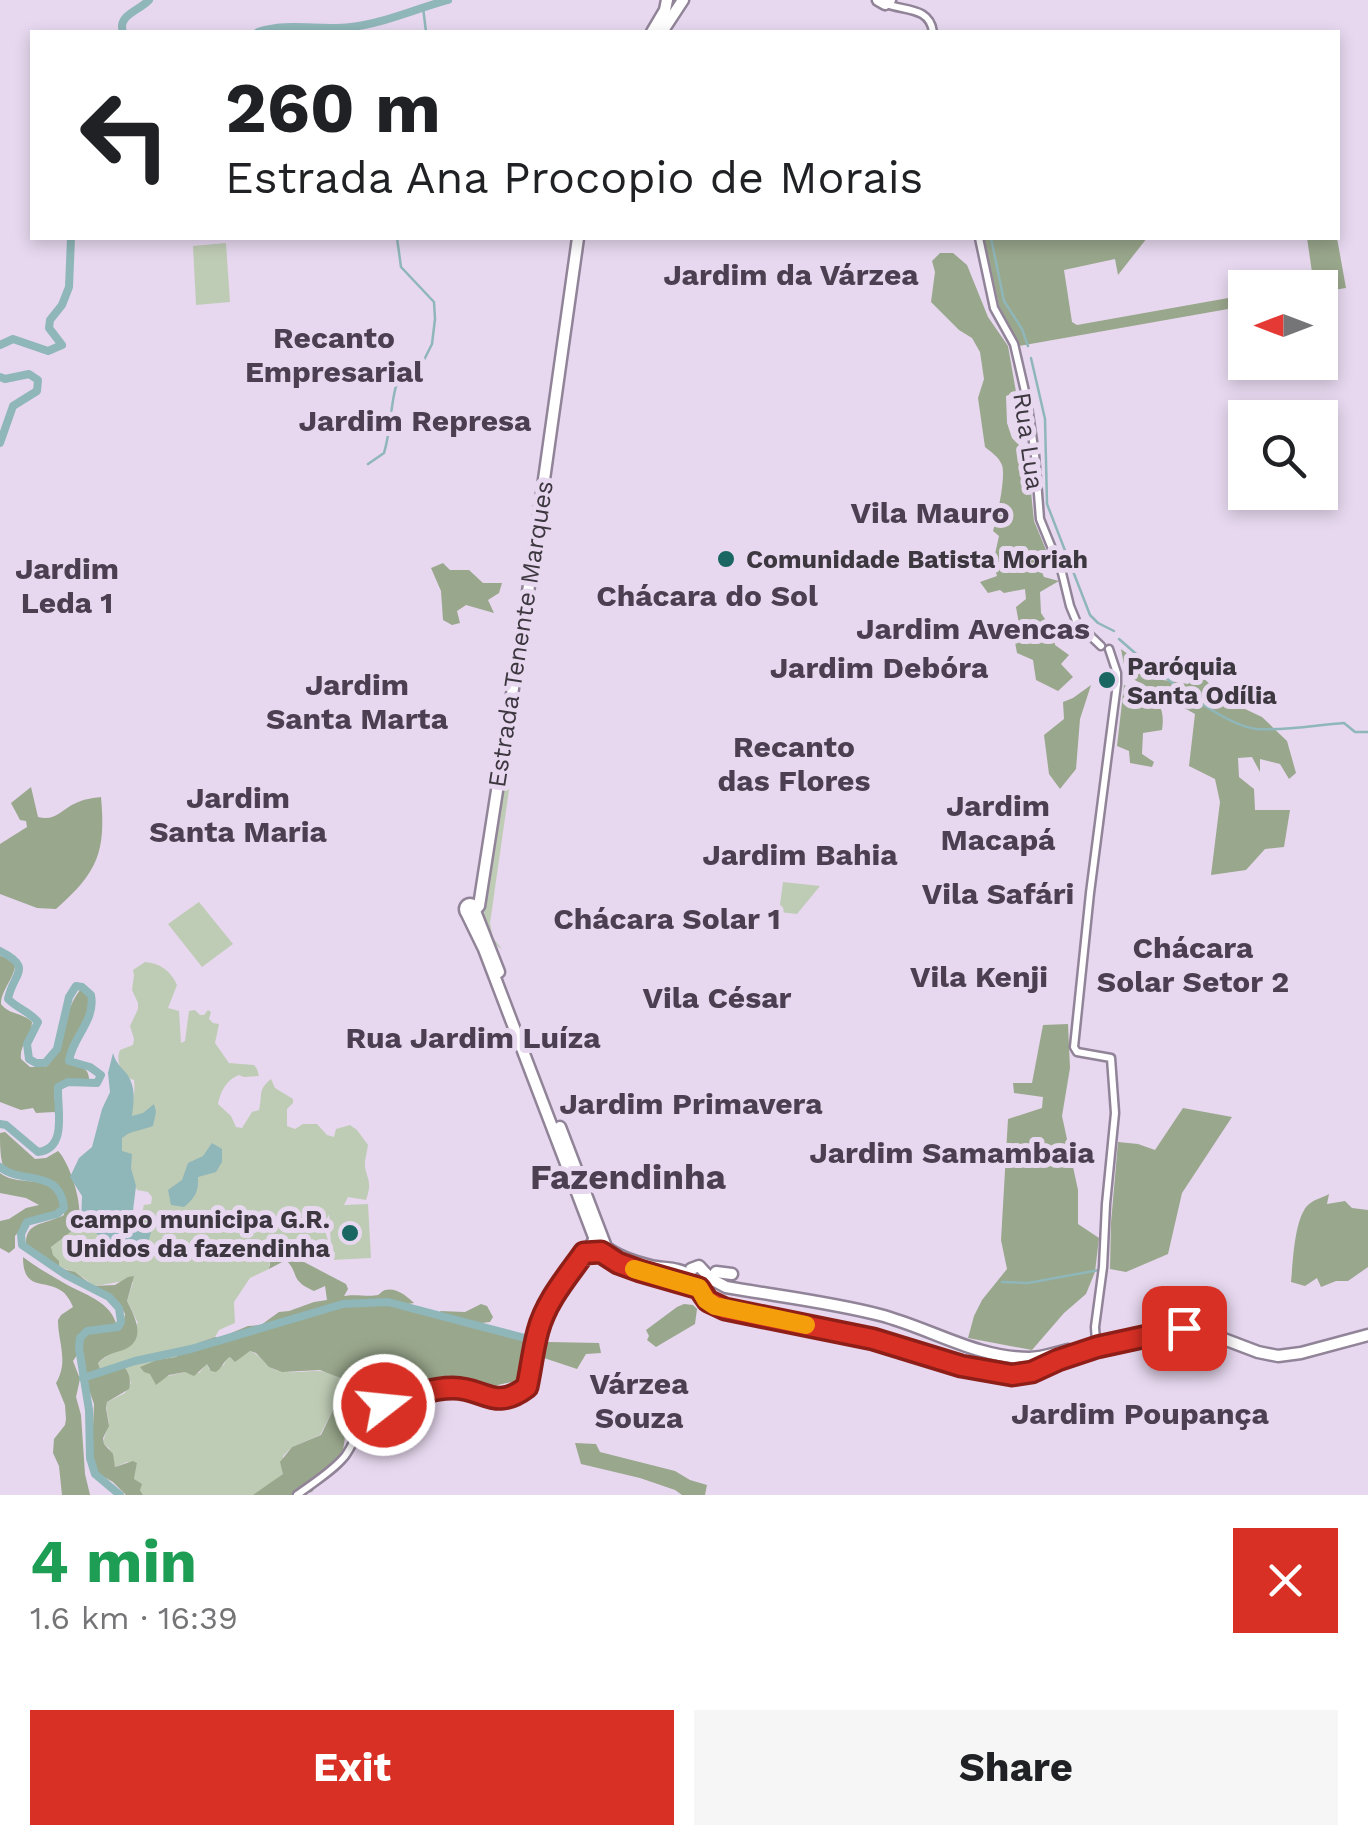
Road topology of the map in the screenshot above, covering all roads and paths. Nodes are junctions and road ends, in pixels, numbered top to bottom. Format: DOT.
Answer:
graph roads {
  1 [pos="667,0"];
  2 [pos="683,0"];
  3 [pos="883,1"];
  4 [pos="653,30"];
  5 [pos="663,30"];
  6 [pos="933,30"];
  7 [pos="575,240"];
  8 [pos="979,240"];
  9 [pos="471,909"];
  10 [pos="484,949"];
  11 [pos="496,960"];
  12 [pos="594,1237"];
  13 [pos="601,1252"];
  14 [pos="584,1253"];
  15 [pos="732,1274"];
  16 [pos="699,1279"];
  17 [pos="1368,1332"];
  18 [pos="1096,1342"];
  19 [pos="1018,1357"];
  20 [pos="1040,1360"];
  21 [pos="1012,1375"];
  22 [pos="298,1495"];
  1 -- 4 [label="main road"];
  2 -- 5 [label="main road"];
  3 -- 6 [label="street"];
  7 -- 9 [label="main road, Estrada Tenente Marques"];
  8 -- 18 [label="street, Rua Lua"];
  9 -- 10 [label="main road"];
  9 -- 11 [label="main road"];
  10 -- 11 [label="main road"];
  10 -- 12 [label="main road"];
  11 -- 16 [label="main road"];
  12 -- 13 [label="main road"];
  12 -- 14 [label="street"];
  13 -- 14 [label="street"];
  13 -- 16 [label="main road"];
  14 -- 22 [label="street"];
  15 -- 16 [label="main road"];
  16 -- 19 [label="main road"];
  16 -- 21 [label="main road"];
  17 -- 18 [label="main road"];
  17 -- 20 [label="main road"];
  18 -- 20 [label="main road"];
  19 -- 20 [label="main road"];
  19 -- 21 [label="main road"];
  20 -- 21 [label="main road"];
}
